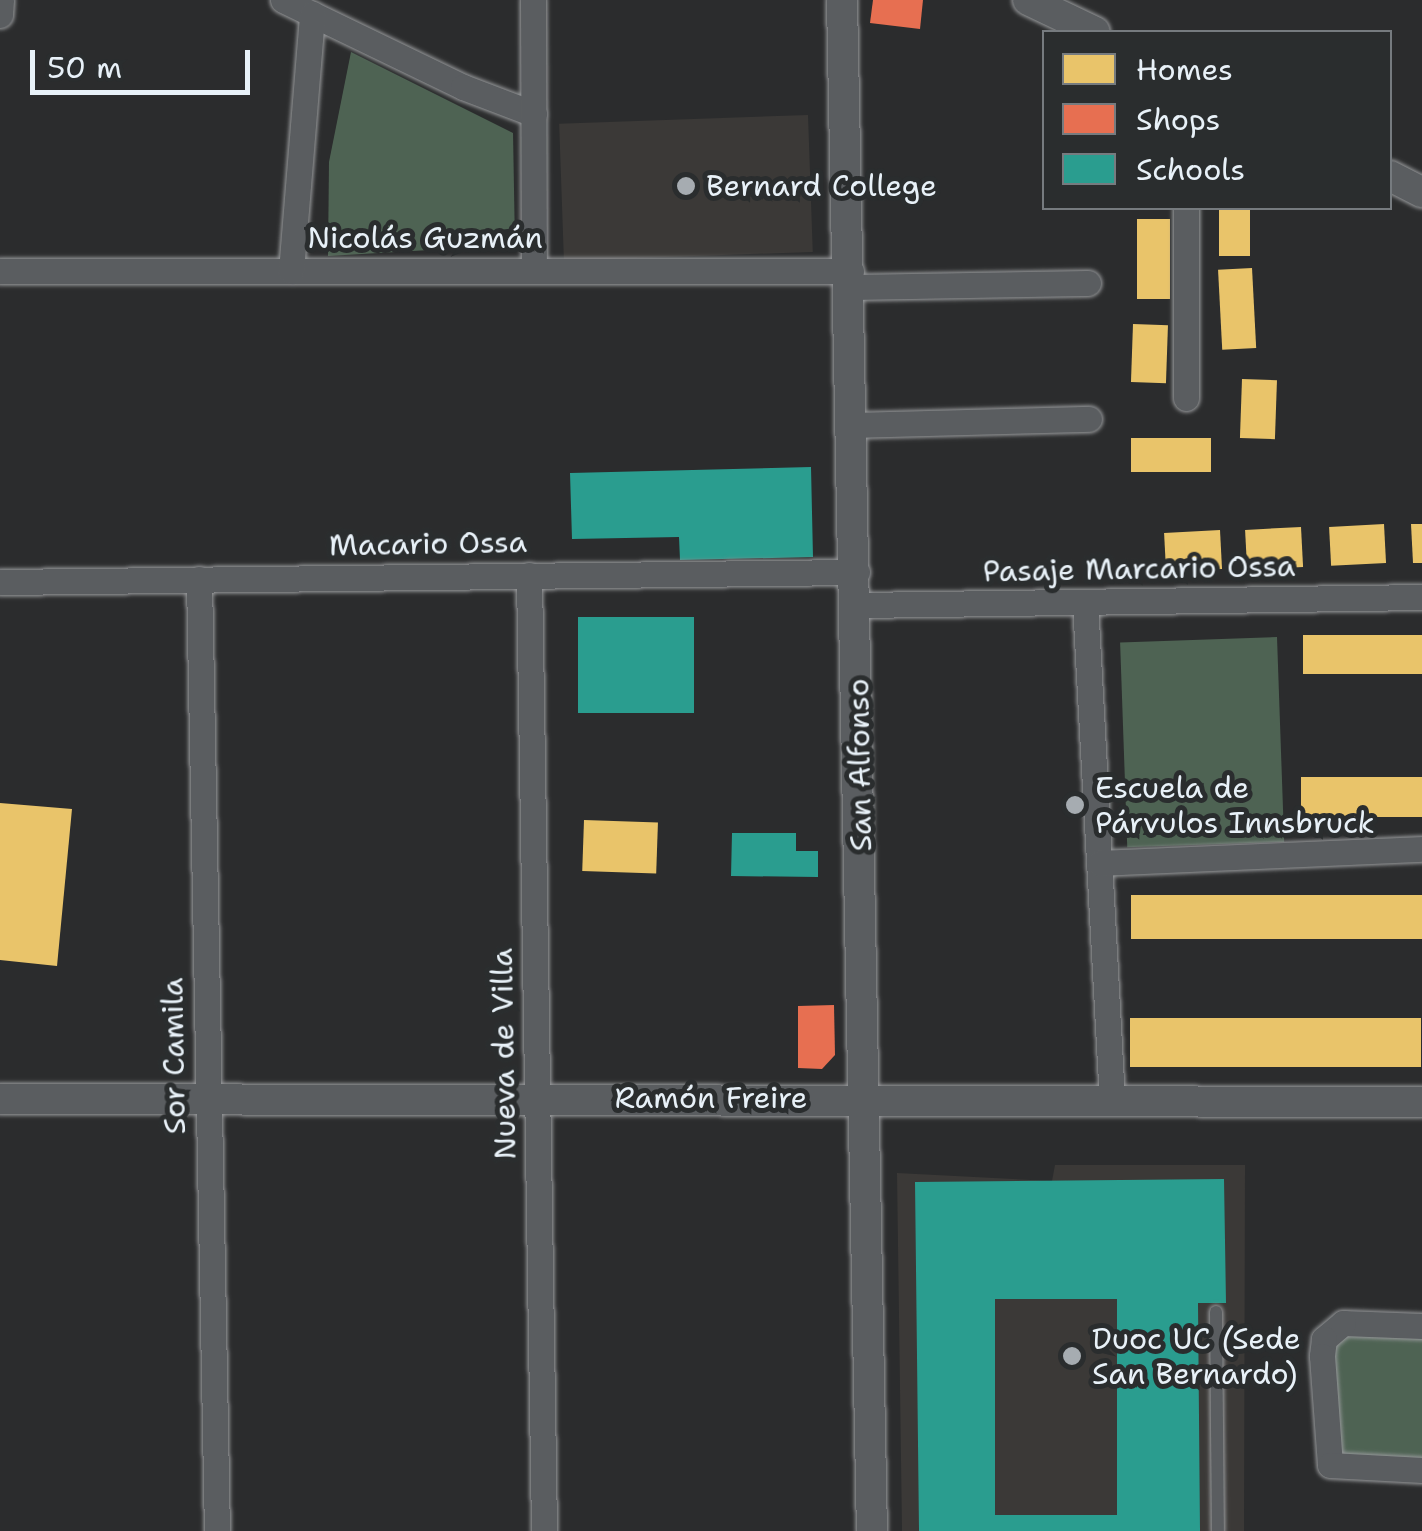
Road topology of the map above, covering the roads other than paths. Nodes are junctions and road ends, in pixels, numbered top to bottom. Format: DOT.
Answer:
graph roads {
  1 [pos="1,0"];
  2 [pos="283,0"];
  3 [pos="533,0"];
  4 [pos="842,0"];
  5 [pos="1028,0"];
  6 [pos="0,14"];
  7 [pos="312,14"];
  8 [pos="1091,30"];
  9 [pos="534,114"];
  10 [pos="1392,177"];
  11 [pos="1422,192"];
  12 [pos="1186,210"];
  13 [pos="0,271"];
  14 [pos="291,271"];
  15 [pos="534,271"];
  16 [pos="851,279"];
  17 [pos="1088,283"];
  18 [pos="1186,398"];
  19 [pos="1089,419"];
  20 [pos="854,425"];
  21 [pos="856,572"];
  22 [pos="529,576"];
  23 [pos="199,579"];
  24 [pos="0,582"];
  25 [pos="1422,597"];
  26 [pos="1085,602"];
  27 [pos="858,605"];
  28 [pos="1422,849"];
  29 [pos="1099,863"];
  30 [pos="864,1097"];
  31 [pos="0,1098"];
  32 [pos="207,1098"];
  33 [pos="537,1098"];
  34 [pos="1112,1100"];
  35 [pos="1422,1102"];
  36 [pos="1216,1312"];
  37 [pos="1422,1326"];
  38 [pos="1422,1470"];
  39 [pos="217,1531"];
  40 [pos="544,1531"];
  41 [pos="872,1531"];
  42 [pos="1218,1531"];
  1 -- 6 [label="street"];
  2 -- 7 [label="street"];
  3 -- 9 [label="street"];
  4 -- 16 [label="street, San Alfonso"];
  5 -- 8 [label="street"];
  7 -- 9 [label="street"];
  7 -- 14 [label="street"];
  9 -- 15 [label="street"];
  10 -- 11 [label="street"];
  12 -- 18 [label="street"];
  13 -- 14 [label="street, Nicolás Guzmán"];
  14 -- 15 [label="street, Nicolás Guzmán"];
  15 -- 16 [label="street, Nicolás Guzmán"];
  16 -- 17 [label="street, Nicolás Guzmán"];
  16 -- 20 [label="street, San Alfonso"];
  19 -- 20 [label="street"];
  20 -- 21 [label="street, San Alfonso"];
  21 -- 22 [label="street, Macario Ossa"];
  21 -- 27 [label="street, San Alfonso"];
  22 -- 23 [label="street, Macario Ossa"];
  22 -- 33 [label="street, Nueva de Villa"];
  23 -- 24 [label="street, Macario Ossa"];
  23 -- 32 [label="street, Sor Camila"];
  25 -- 26 [label="street, Pasaje Marcario Ossa"];
  26 -- 27 [label="street, Pasaje Marcario Ossa"];
  26 -- 29 [label="street"];
  27 -- 30 [label="street, San Alfonso"];
  28 -- 29 [label="street"];
  29 -- 34 [label="street"];
  30 -- 33 [label="street, Ramón Freire"];
  30 -- 34 [label="street, Ramón Freire"];
  30 -- 41 [label="street, San Alfonso"];
  31 -- 32 [label="street, Ramón Freire"];
  32 -- 33 [label="street, Ramón Freire"];
  32 -- 39 [label="street, Sor Camila"];
  33 -- 40 [label="street, Nueva de Villa"];
  34 -- 35 [label="street, Ramón Freire"];
  36 -- 42 [label="lane"];
  37 -- 38 [label="street"];
}
